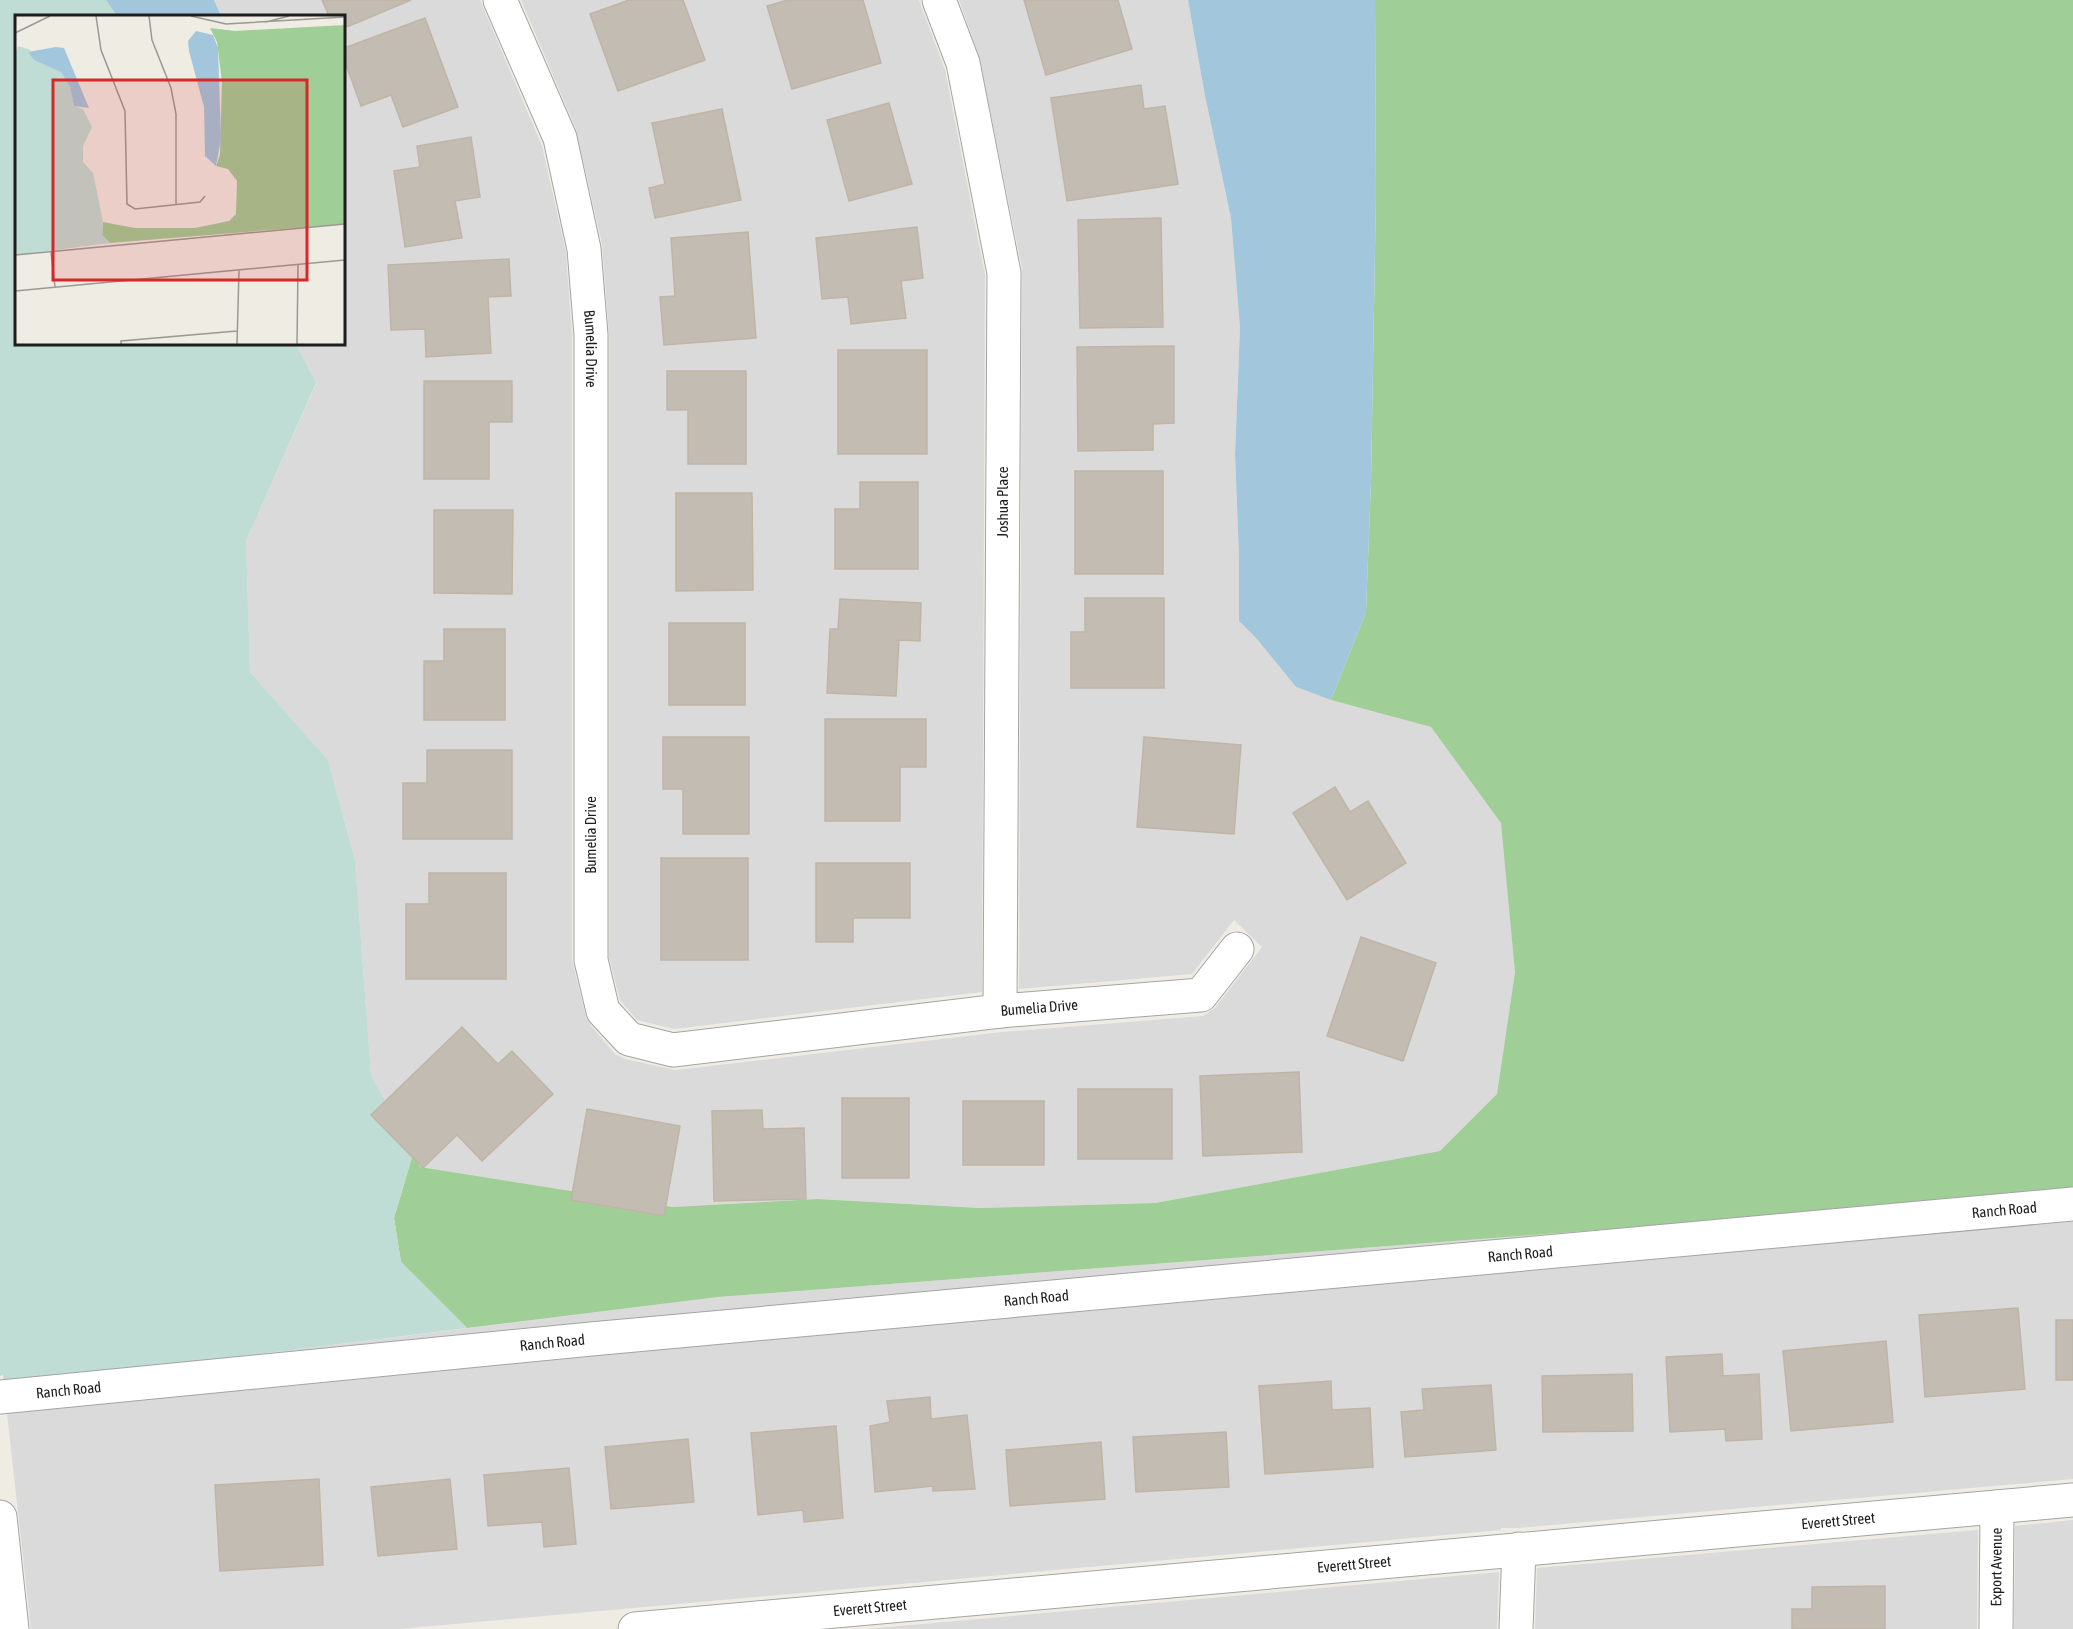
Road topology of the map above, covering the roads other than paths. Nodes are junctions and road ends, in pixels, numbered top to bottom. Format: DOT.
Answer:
graph roads {
  1 [pos="500,0"];
  2 [pos="939,0"];
  3 [pos="1236,949"];
  4 [pos="1000,1011"];
  5 [pos="2073,1204"];
  6 [pos="0,1397"];
  7 [pos="2073,1500"];
  8 [pos="1997,1507"];
  9 [pos="0,1517"];
  10 [pos="1519,1549"];
  11 [pos="12,1629"];
  12 [pos="635,1629"];
  13 [pos="1516,1629"];
  14 [pos="1996,1629"];
  1 -- 4 [label="street, Bumelia Drive"];
  2 -- 4 [label="street, Joshua Place"];
  3 -- 4 [label="street, Bumelia Drive"];
  5 -- 6 [label="street, Ranch Road"];
  7 -- 8 [label="street, Everett Street"];
  8 -- 10 [label="street, Everett Street"];
  8 -- 14 [label="street, Export Avenue"];
  9 -- 11 [label="street"];
  10 -- 12 [label="street, Everett Street"];
  10 -- 13 [label="street"];
}
